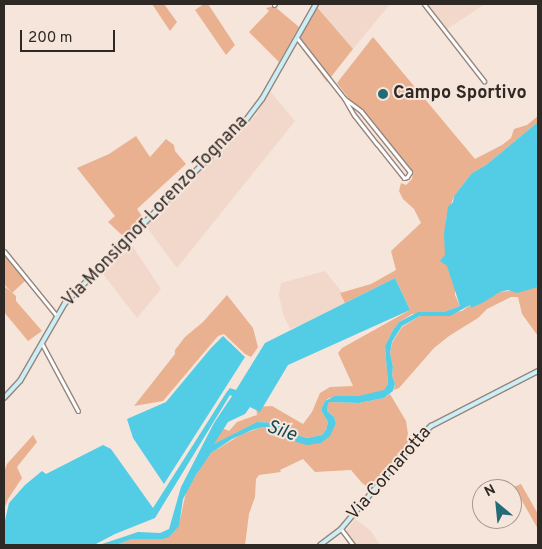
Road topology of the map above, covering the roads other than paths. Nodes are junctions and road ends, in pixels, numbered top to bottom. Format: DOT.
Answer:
graph roads {
  1 [pos="316,4"];
  2 [pos="424,4"];
  3 [pos="297,38"];
  4 [pos="484,81"];
  5 [pos="344,98"];
  6 [pos="356,108"];
  7 [pos="352,111"];
  8 [pos="4,251"];
  9 [pos="56,315"];
  10 [pos="41,344"];
  11 [pos="538,371"];
  12 [pos="4,398"];
  13 [pos="78,411"];
  14 [pos="341,529"];
  15 [pos="320,545"];
  16 [pos="353,545"];
  1 -- 3 [label="street, Via Monsignor Lorenzo Tognana"];
  2 -- 4 [label="street"];
  3 -- 5 [label="street"];
  3 -- 9 [label="street, Via Monsignor Lorenzo Tognana"];
  5 -- 6 [label="street"];
  5 -- 7 [label="street"];
  6 -- 7 [label="street"];
  6 -- 7 [label="street"];
  8 -- 9 [label="street"];
  9 -- 10 [label="street, Via Monsignor Lorenzo Tognana"];
  10 -- 12 [label="street, Via Monsignor Lorenzo Tognana"];
  10 -- 13 [label="street"];
  11 -- 14 [label="street, Via Cornarotta"];
  14 -- 15 [label="street, Via Cornarotta"];
  14 -- 16 [label="street"];
}
